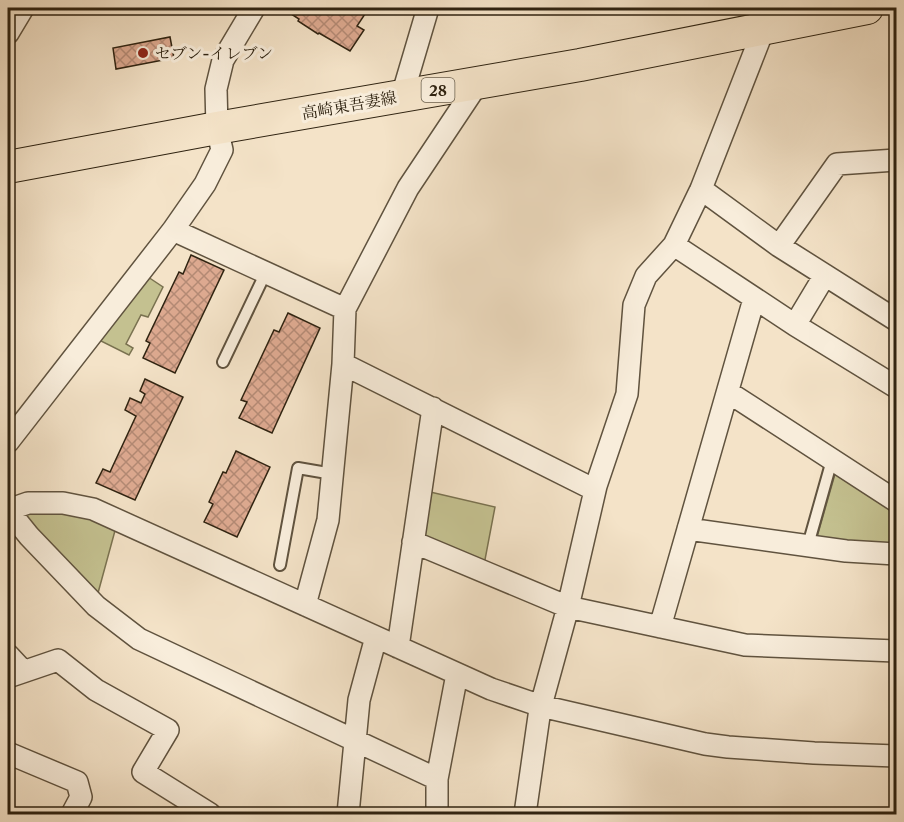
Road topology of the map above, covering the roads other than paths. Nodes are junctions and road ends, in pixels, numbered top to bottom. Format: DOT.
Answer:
graph roads {
  1 [pos="23,8"];
  2 [pos="254,8"];
  3 [pos="428,8"];
  4 [pos="867,8"];
  5 [pos="761,18"];
  6 [pos="8,33"];
  7 [pos="478,83"];
  8 [pos="402,96"];
  9 [pos="218,128"];
  10 [pos="897,160"];
  11 [pos="8,167"];
  12 [pos="701,189"];
  13 [pos="174,230"];
  14 [pos="674,245"];
  15 [pos="779,246"];
  16 [pos="266,272"];
  17 [pos="825,275"];
  18 [pos="754,299"];
  19 [pos="345,309"];
  20 [pos="897,320"];
  21 [pos="795,325"];
  22 [pos="223,362"];
  23 [pos="343,364"];
  24 [pos="897,387"];
  25 [pos="728,392"];
  26 [pos="433,408"];
  27 [pos="8,442"];
  28 [pos="832,460"];
  29 [pos="333,474"];
  30 [pos="596,489"];
  31 [pos="897,501"];
  32 [pos="8,510"];
  33 [pos="688,529"];
  34 [pos="413,542"];
  35 [pos="808,545"];
  36 [pos="897,554"];
  37 [pos="280,565"];
  38 [pos="305,605"];
  39 [pos="568,607"];
  40 [pos="660,627"];
  41 [pos="376,637"];
  42 [pos="895,646"];
  43 [pos="398,647"];
  44 [pos="8,655"];
  45 [pos="15,674"];
  46 [pos="457,674"];
  47 [pos="541,706"];
  48 [pos="354,740"];
  49 [pos="8,753"];
  50 [pos="897,756"];
  51 [pos="437,780"];
  52 [pos="72,814"];
  53 [pos="210,814"];
  54 [pos="348,814"];
  55 [pos="437,814"];
  56 [pos="525,814"];
  1 -- 6 [label="street"];
  2 -- 9 [label="street"];
  3 -- 8 [label="street"];
  4 -- 5 [label="main road, 高崎東吾妻線 / 28"];
  5 -- 7 [label="main road, 高崎東吾妻線 / 28"];
  5 -- 12 [label="street"];
  7 -- 8 [label="main road, 高崎東吾妻線 / 28"];
  7 -- 19 [label="street"];
  8 -- 9 [label="main road, 高崎東吾妻線 / 28"];
  9 -- 11 [label="main road, 高崎東吾妻線 / 28"];
  9 -- 13 [label="street"];
  10 -- 15 [label="street"];
  12 -- 14 [label="street"];
  12 -- 15 [label="street"];
  13 -- 16 [label="street"];
  13 -- 27 [label="street"];
  14 -- 18 [label="street"];
  14 -- 30 [label="street"];
  15 -- 17 [label="street"];
  16 -- 19 [label="street"];
  16 -- 22 [label="lane"];
  17 -- 20 [label="street"];
  17 -- 21 [label="street"];
  18 -- 21 [label="street"];
  18 -- 25 [label="street"];
  19 -- 23 [label="street"];
  21 -- 24 [label="street"];
  23 -- 26 [label="street"];
  23 -- 29 [label="street"];
  25 -- 28 [label="street"];
  25 -- 33 [label="street"];
  26 -- 30 [label="street"];
  26 -- 34 [label="street"];
  28 -- 31 [label="street"];
  28 -- 35 [label="lane"];
  29 -- 37 [label="lane"];
  29 -- 38 [label="street"];
  30 -- 39 [label="street"];
  32 -- 38 [label="street"];
  32 -- 48 [label="street"];
  33 -- 35 [label="street"];
  33 -- 40 [label="street"];
  34 -- 39 [label="street"];
  34 -- 43 [label="street"];
  35 -- 36 [label="street"];
  38 -- 41 [label="street"];
  39 -- 40 [label="street"];
  39 -- 47 [label="street"];
  40 -- 42 [label="street"];
  41 -- 43 [label="street"];
  41 -- 48 [label="street"];
  43 -- 46 [label="street"];
  44 -- 45 [label="street"];
  45 -- 53 [label="street"];
  46 -- 47 [label="street"];
  46 -- 51 [label="street"];
  47 -- 50 [label="street"];
  47 -- 56 [label="street"];
  48 -- 51 [label="street"];
  48 -- 54 [label="street"];
  49 -- 52 [label="street"];
  51 -- 55 [label="street"];
}
